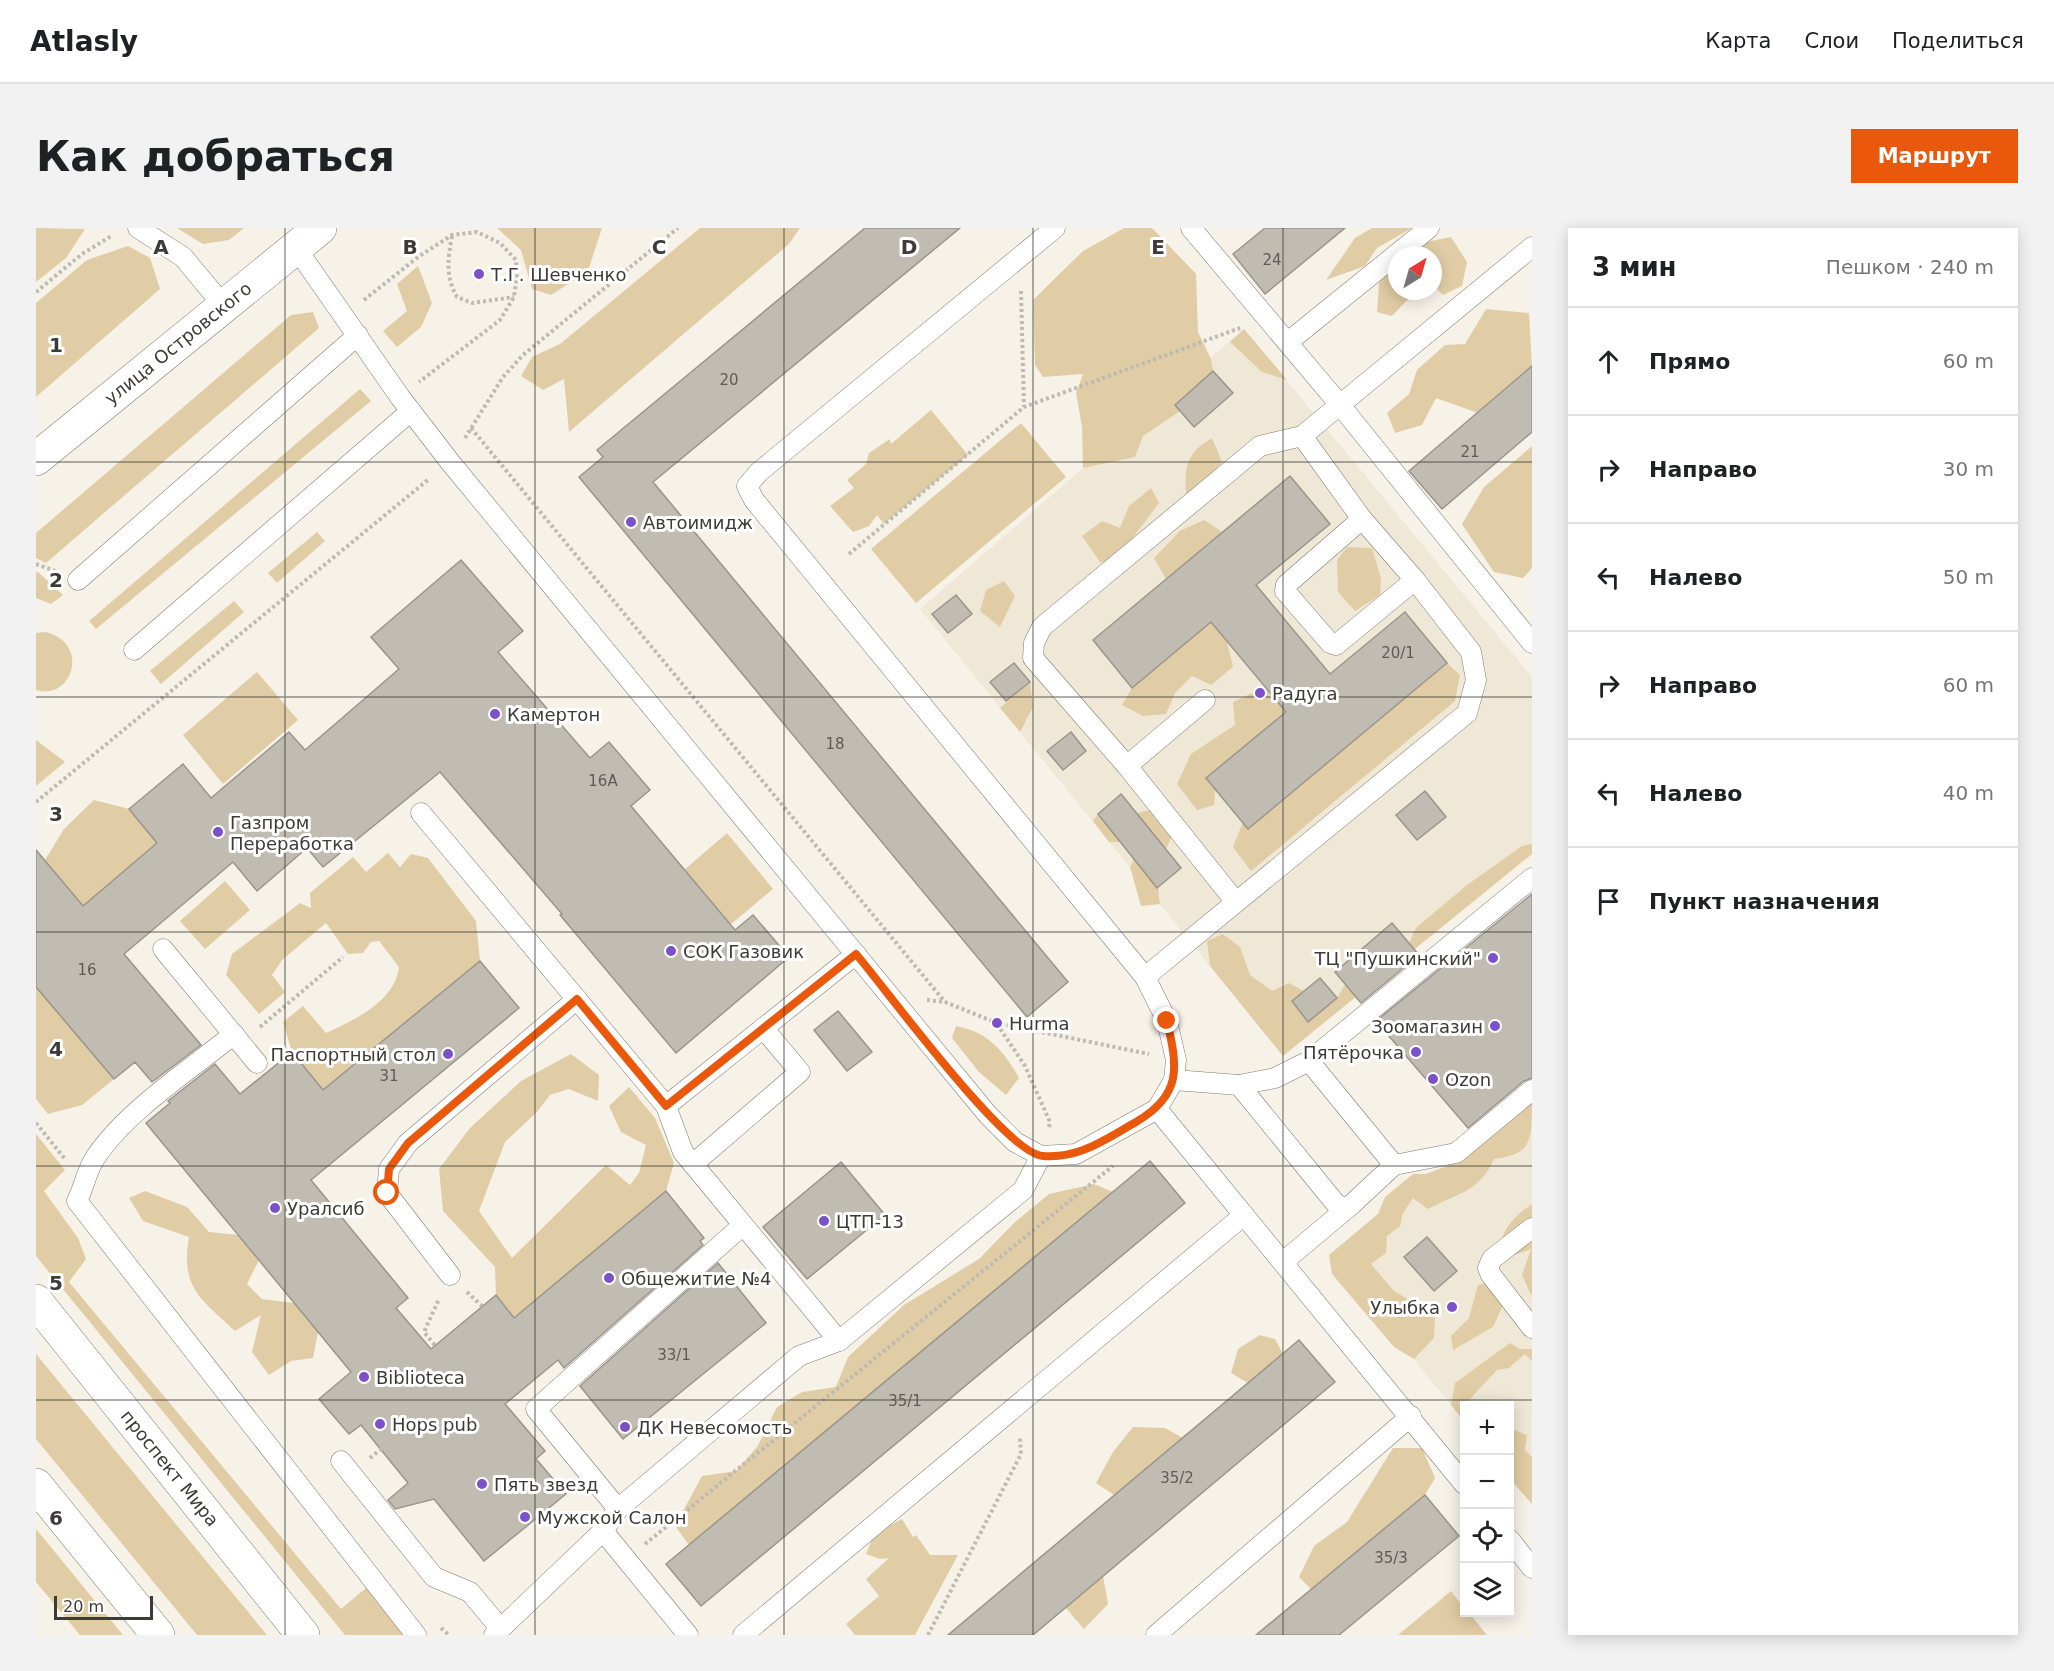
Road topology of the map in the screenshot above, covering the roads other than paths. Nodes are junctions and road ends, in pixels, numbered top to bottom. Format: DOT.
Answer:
graph roads {
  1 [pos="138,228"];
  2 [pos="1055,228"];
  3 [pos="1191,228"];
  4 [pos="1430,228"];
  5 [pos="308,238"];
  6 [pos="1532,247"];
  7 [pos="223,305"];
  8 [pos="358,335"];
  9 [pos="1288,342"];
  10 [pos="405,404"];
  11 [pos="1340,405"];
  12 [pos="1302,436"];
  13 [pos="36,459"];
  14 [pos="1362,519"];
  15 [pos="78,580"];
  16 [pos="1415,580"];
  17 [pos="1532,643"];
  18 [pos="134,650"];
  19 [pos="1205,700"];
  20 [pos="1126,766"];
  21 [pos="421,813"];
  22 [pos="1532,878"];
  23 [pos="1235,901"];
  24 [pos="163,949"];
  25 [pos="856,954"];
  26 [pos="1145,977"];
  27 [pos="577,999"];
  28 [pos="763,1028"];
  29 [pos="237,1039"];
  30 [pos="1309,1061"];
  31 [pos="257,1063"];
  32 [pos="1174,1080"];
  33 [pos="1239,1085"];
  34 [pos="1532,1090"];
  35 [pos="666,1106"];
  36 [pos="1157,1109"];
  37 [pos="1041,1156"];
  38 [pos="693,1164"];
  39 [pos="1394,1166"];
  40 [pos="1351,1205"];
  41 [pos="1244,1215"];
  42 [pos="743,1225"];
  43 [pos="1532,1228"];
  44 [pos="1283,1262"];
  45 [pos="450,1275"];
  46 [pos="36,1302"];
  47 [pos="1532,1328"];
  48 [pos="839,1341"];
  49 [pos="1411,1416"];
  50 [pos="346,1467"];
  51 [pos="1460,1479"];
  52 [pos="36,1485"];
  53 [pos="618,1509"];
  54 [pos="603,1531"];
  55 [pos="1514,1546"];
  56 [pos="1532,1568"];
  57 [pos="497,1631"];
  58 [pos="158,1635"];
  59 [pos="303,1635"];
  60 [pos="416,1635"];
  61 [pos="688,1635"];
  62 [pos="743,1635"];
  63 [pos="1156,1635"];
  1 -- 7 [label="lane"];
  2 -- 26 [label="lane"];
  3 -- 9 [label="lane"];
  4 -- 9 [label="lane"];
  5 -- 7 [label="main road, улица Островского"];
  5 -- 8 [label="lane"];
  6 -- 11 [label="lane"];
  7 -- 13 [label="main road, улица Островского"];
  8 -- 10 [label="lane"];
  8 -- 15 [label="lane"];
  9 -- 11 [label="lane"];
  10 -- 18 [label="lane"];
  10 -- 25 [label="lane"];
  11 -- 12 [label="lane"];
  11 -- 17 [label="lane"];
  12 -- 14 [label="lane"];
  12 -- 20 [label="lane"];
  14 -- 16 [label="lane"];
  14 -- 16 [label="lane"];
  16 -- 23 [label="lane"];
  19 -- 20 [label="lane"];
  20 -- 23 [label="lane"];
  21 -- 27 [label="lane"];
  22 -- 30 [label="lane"];
  23 -- 26 [label="lane"];
  24 -- 29 [label="lane"];
  25 -- 28 [label="lane"];
  25 -- 37 [label="lane"];
  26 -- 32 [label="lane"];
  27 -- 35 [label="lane"];
  27 -- 45 [label="lane"];
  28 -- 35 [label="lane"];
  28 -- 38 [label="lane"];
  29 -- 31 [label="lane"];
  29 -- 60 [label="lane"];
  30 -- 33 [label="lane"];
  30 -- 39 [label="lane"];
  32 -- 33 [label="lane"];
  32 -- 36 [label="lane"];
  33 -- 40 [label="lane"];
  34 -- 39 [label="lane"];
  35 -- 38 [label="lane"];
  36 -- 37 [label="lane"];
  36 -- 41 [label="lane"];
  37 -- 48 [label="lane"];
  38 -- 42 [label="lane"];
  39 -- 40 [label="lane"];
  40 -- 44 [label="lane"];
  41 -- 44 [label="lane"];
  41 -- 62 [label="lane"];
  42 -- 48 [label="lane"];
  42 -- 53 [label="lane"];
  43 -- 47 [label="lane"];
  44 -- 49 [label="lane"];
  46 -- 59 [label="main road, проспект Мира"];
  48 -- 53 [label="lane"];
  49 -- 51 [label="lane"];
  49 -- 63 [label="lane"];
  50 -- 57 [label="lane"];
  52 -- 58 [label="main road"];
  53 -- 54 [label="lane"];
  54 -- 57 [label="lane"];
  54 -- 61 [label="lane"];
  55 -- 56 [label="lane"];
}
